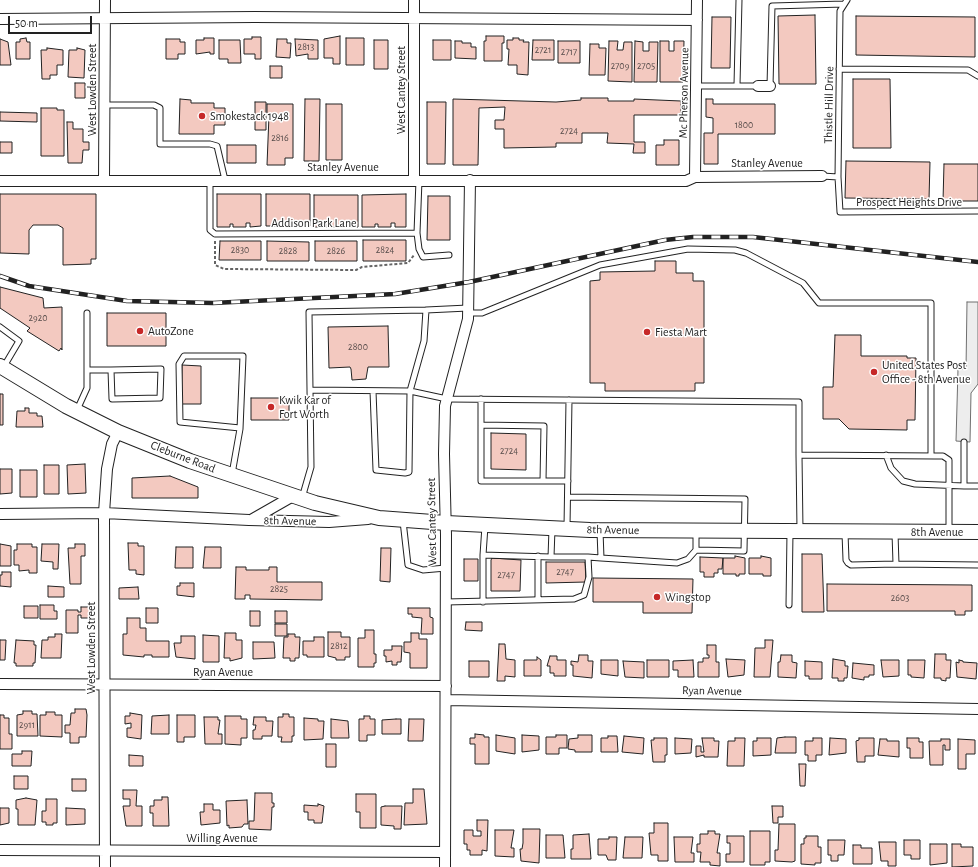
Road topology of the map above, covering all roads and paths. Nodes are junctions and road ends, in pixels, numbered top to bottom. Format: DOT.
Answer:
graph roads {
  1 [pos="105,0"];
  2 [pos="414,0"];
  3 [pos="697,0"];
  4 [pos="739,0"];
  5 [pos="846,2"];
  6 [pos="105,18"];
  7 [pos="414,18"];
  8 [pos="0,19"];
  9 [pos="697,20"];
  10 [pos="839,69"];
  11 [pos="978,76"];
  12 [pos="737,85"];
  13 [pos="697,86"];
  14 [pos="758,86"];
  15 [pos="770,86"];
  16 [pos="104,105"];
  17 [pos="822,176"];
  18 [pos="838,177"];
  19 [pos="691,179"];
  20 [pos="104,180"];
  21 [pos="210,180"];
  22 [pos="225,180"];
  23 [pos="417,180"];
  24 [pos="470,180"];
  25 [pos="0,181"];
  26 [pos="978,211"];
  27 [pos="840,212"];
  28 [pos="417,233"];
  29 [pos="215,234"];
  30 [pos="419,250"];
  31 [pos="449,255"];
  32 [pos="426,310"];
  33 [pos="468,311"];
  34 [pos="87,314"];
  35 [pos="0,327"];
  36 [pos="1,367"];
  37 [pos="87,370"];
  38 [pos="111,370"];
  39 [pos="310,390"];
  40 [pos="373,391"];
  41 [pos="410,391"];
  42 [pos="447,399"];
  43 [pos="481,399"];
  44 [pos="569,400"];
  45 [pos="77,411"];
  46 [pos="481,426"];
  47 [pos="240,428"];
  48 [pos="118,432"];
  49 [pos="964,442"];
  50 [pos="799,455"];
  51 [pos="886,455"];
  52 [pos="931,456"];
  53 [pos="232,475"];
  54 [pos="543,481"];
  55 [pos="568,481"];
  56 [pos="949,485"];
  57 [pos="964,486"];
  58 [pos="978,486"];
  59 [pos="568,497"];
  60 [pos="297,498"];
  61 [pos="104,513"];
  62 [pos="0,514"];
  63 [pos="379,518"];
  64 [pos="249,520"];
  65 [pos="403,520"];
  66 [pos="446,523"];
  67 [pos="485,525"];
  68 [pos="552,528"];
  69 [pos="567,528"];
  70 [pos="600,530"];
  71 [pos="696,531"];
  72 [pos="744,532"];
  73 [pos="795,532"];
  74 [pos="845,532"];
  75 [pos="895,532"];
  76 [pos="949,532"];
  77 [pos="978,532"];
  78 [pos="696,550"];
  79 [pos="483,555"];
  80 [pos="538,556"];
  81 [pos="551,557"];
  82 [pos="588,557"];
  83 [pos="601,558"];
  84 [pos="896,564"];
  85 [pos="978,565"];
  86 [pos="446,568"];
  87 [pos="538,600"];
  88 [pos="446,602"];
  89 [pos="483,602"];
  90 [pos="789,605"];
  91 [pos="0,684"];
  92 [pos="104,685"];
  93 [pos="446,686"];
  94 [pos="446,700"];
  95 [pos="978,709"];
  96 [pos="0,850"];
  97 [pos="104,851"];
  98 [pos="445,852"];
  99 [pos="104,867"];
  100 [pos="445,867"];
  1 -- 6 [label="street, West Lowden Street"];
  2 -- 7 [label="street, West Cantey Street"];
  3 -- 9 [label="street, Mc Pherson Avenue"];
  4 -- 12 [label="lane"];
  5 -- 10 [label="lane, Thistle Hill Drive"];
  5 -- 15 [label="lane"];
  6 -- 7 [label="street"];
  6 -- 8 [label="street"];
  6 -- 16 [label="street, West Lowden Street"];
  7 -- 9 [label="street"];
  7 -- 23 [label="street, West Cantey Street"];
  9 -- 13 [label="street, Mc Pherson Avenue"];
  10 -- 11 [label="lane"];
  10 -- 18 [label="lane, Thistle Hill Drive"];
  12 -- 13 [label="lane"];
  12 -- 14 [label="lane"];
  13 -- 19 [label="street, Mc Pherson Avenue"];
  14 -- 15 [label="street"];
  16 -- 20 [label="street, West Lowden Street"];
  16 -- 22 [label="lane"];
  17 -- 18 [label="lane, Stanley Avenue"];
  17 -- 19 [label="street, Stanley Avenue"];
  18 -- 27 [label="lane, Thistle Hill Drive"];
  19 -- 24 [label="street, Stanley Avenue"];
  20 -- 21 [label="street, Stanley Avenue"];
  20 -- 25 [label="street, Stanley Avenue"];
  21 -- 22 [label="street, Stanley Avenue"];
  21 -- 29 [label="lane"];
  22 -- 23 [label="street, Stanley Avenue"];
  23 -- 24 [label="street, Stanley Avenue"];
  23 -- 28 [label="lane"];
  24 -- 33 [label="street, West Cantey Street"];
  26 -- 27 [label="lane, Prospect Heights Drive"];
  28 -- 29 [label="lane, Addison Park Lane"];
  28 -- 30 [label="lane"];
  29 -- 30 [label="path"];
  30 -- 31 [label="lane"];
  32 -- 33 [label="lane"];
  32 -- 39 [label="lane"];
  32 -- 41 [label="lane"];
  33 -- 42 [label="street, West Cantey Street"];
  33 -- 52 [label="lane"];
  34 -- 37 [label="lane"];
  35 -- 36 [label="lane"];
  36 -- 45 [label="main road, Cleburne Road"];
  37 -- 38 [label="lane"];
  37 -- 45 [label="lane"];
  38 -- 38 [label="lane"];
  39 -- 40 [label="lane"];
  39 -- 60 [label="lane"];
  40 -- 41 [label="lane"];
  40 -- 41 [label="lane"];
  41 -- 42 [label="lane"];
  42 -- 43 [label="lane"];
  42 -- 66 [label="street, West Cantey Street"];
  43 -- 44 [label="lane"];
  43 -- 46 [label="lane"];
  44 -- 50 [label="lane"];
  44 -- 55 [label="lane"];
  45 -- 48 [label="main road, Cleburne Road"];
  46 -- 54 [label="lane"];
  46 -- 54 [label="lane"];
  47 -- 47 [label="lane"];
  47 -- 53 [label="lane"];
  48 -- 53 [label="main road, Cleburne Road"];
  48 -- 61 [label="street, West Lowden Street"];
  49 -- 57 [label="lane"];
  50 -- 51 [label="lane"];
  50 -- 73 [label="lane"];
  51 -- 52 [label="lane"];
  51 -- 56 [label="lane"];
  52 -- 56 [label="lane"];
  53 -- 60 [label="main road, Cleburne Road"];
  54 -- 55 [label="lane"];
  55 -- 59 [label="lane"];
  56 -- 57 [label="lane"];
  56 -- 76 [label="lane"];
  57 -- 58 [label="lane"];
  59 -- 69 [label="lane"];
  59 -- 72 [label="lane"];
  60 -- 63 [label="main road, Cleburne Road"];
  60 -- 64 [label="street, 8th Avenue"];
  61 -- 62 [label="street, 8th Avenue"];
  61 -- 64 [label="street, 8th Avenue"];
  61 -- 92 [label="street, West Lowden Street"];
  63 -- 64 [label="street, 8th Avenue"];
  63 -- 65 [label="main road, 8th Avenue"];
  65 -- 66 [label="main road, 8th Avenue"];
  65 -- 86 [label="lane"];
  66 -- 67 [label="main road, 8th Avenue"];
  66 -- 86 [label="street, West Cantey Street"];
  67 -- 68 [label="main road, 8th Avenue"];
  67 -- 79 [label="lane"];
  68 -- 69 [label="main road, 8th Avenue"];
  68 -- 81 [label="lane"];
  69 -- 70 [label="main road, 8th Avenue"];
  70 -- 71 [label="main road, 8th Avenue"];
  70 -- 83 [label="lane"];
  71 -- 72 [label="main road, 8th Avenue"];
  71 -- 78 [label="lane"];
  72 -- 73 [label="main road, 8th Avenue"];
  72 -- 78 [label="lane"];
  73 -- 74 [label="main road, 8th Avenue"];
  73 -- 90 [label="lane"];
  74 -- 75 [label="main road, 8th Avenue"];
  74 -- 84 [label="lane"];
  75 -- 76 [label="main road, 8th Avenue"];
  75 -- 84 [label="lane"];
  76 -- 77 [label="main road, 8th Avenue"];
  78 -- 83 [label="lane"];
  79 -- 80 [label="lane"];
  79 -- 89 [label="lane"];
  80 -- 81 [label="lane"];
  80 -- 87 [label="lane"];
  81 -- 82 [label="lane"];
  82 -- 83 [label="lane"];
  82 -- 87 [label="lane"];
  84 -- 85 [label="lane"];
  86 -- 88 [label="street, West Cantey Street"];
  87 -- 89 [label="lane"];
  88 -- 89 [label="lane"];
  88 -- 93 [label="street, West Cantey Street"];
  91 -- 92 [label="street, Ryan Avenue"];
  92 -- 93 [label="street, Ryan Avenue"];
  92 -- 97 [label="street, West Lowden Street"];
  93 -- 94 [label="street, West Cantey Street"];
  94 -- 95 [label="street, Ryan Avenue"];
  94 -- 98 [label="street, West Cantey Street"];
  96 -- 97 [label="street, Willing Avenue"];
  97 -- 98 [label="street, Willing Avenue"];
  97 -- 99 [label="street, West Lowden Street"];
  98 -- 100 [label="street, West Cantey Street"];
}
